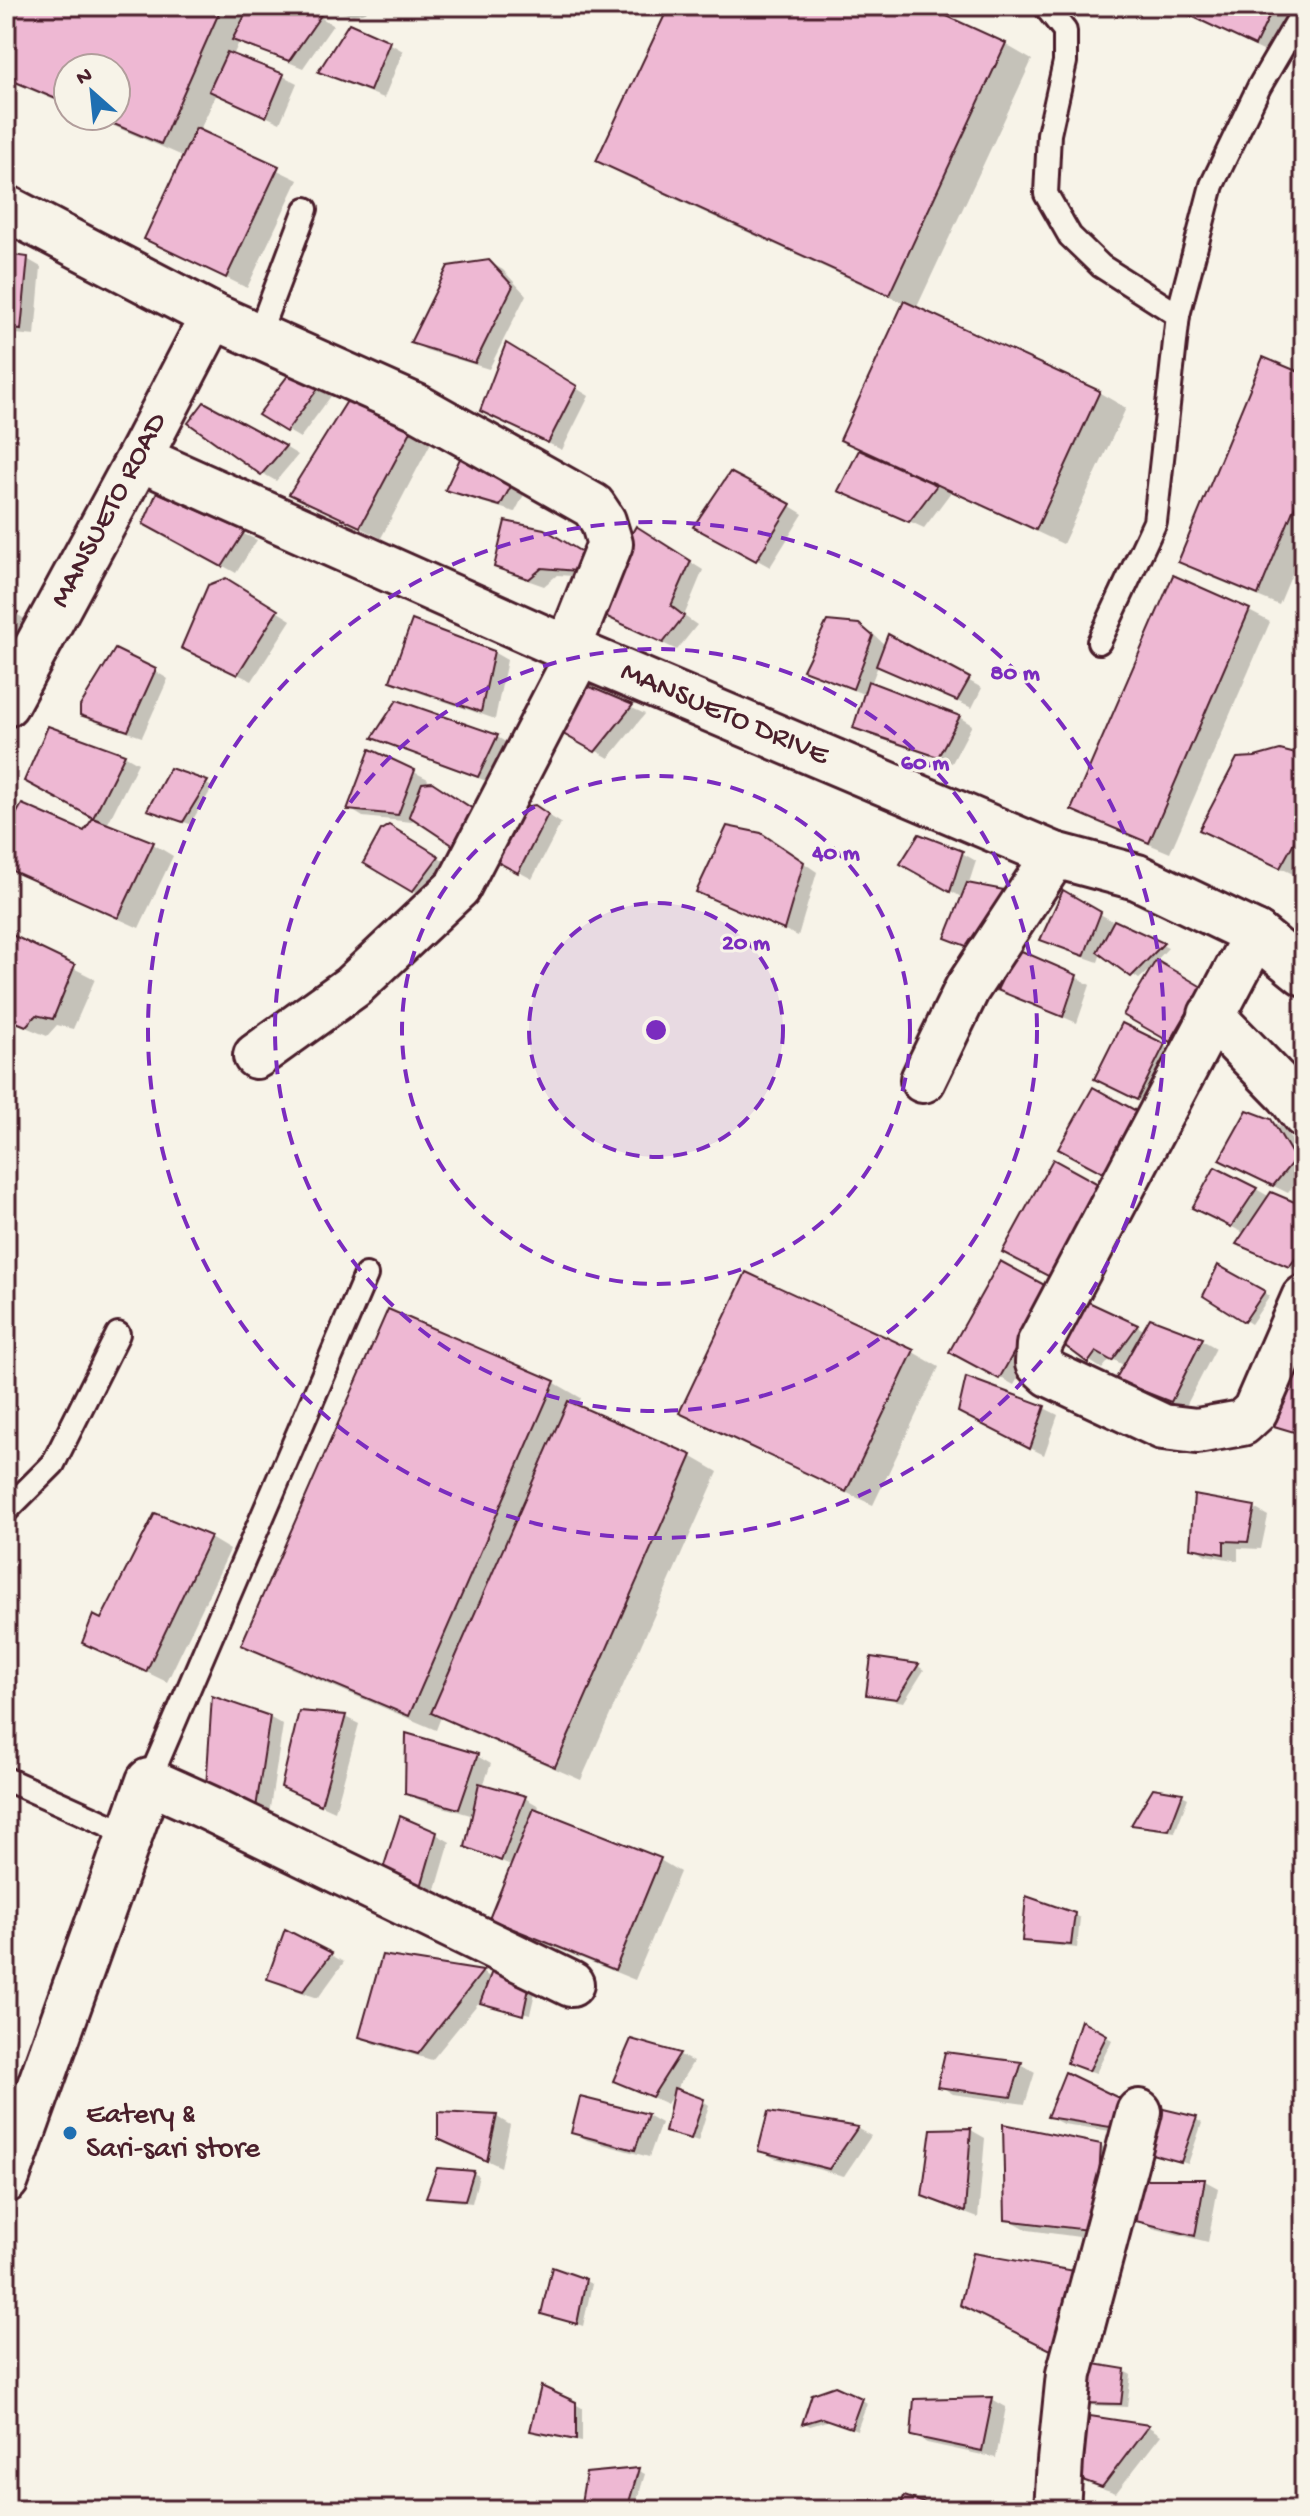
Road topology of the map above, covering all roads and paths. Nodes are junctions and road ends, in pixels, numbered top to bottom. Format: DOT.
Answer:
graph roads {
  1 [pos="1045,6"];
  2 [pos="1304,10"];
  3 [pos="6,208"];
  4 [pos="306,209"];
  5 [pos="1178,315"];
  6 [pos="213,316"];
  7 [pos="258,336"];
  8 [pos="139,458"];
  9 [pos="1099,642"];
  10 [pos="573,651"];
  11 [pos="6,704"];
  12 [pos="1055,855"];
  13 [pos="1256,934"];
  14 [pos="1304,973"];
  15 [pos="1211,1015"];
  16 [pos="256,1056"];
  17 [pos="923,1080"];
  18 [pos="1304,1115"];
  19 [pos="366,1275"];
  20 [pos="1304,1298"];
  21 [pos="118,1334"];
  22 [pos="6,1511"];
  23 [pos="6,1779"];
  24 [pos="149,1781"];
  25 [pos="129,1834"];
  26 [pos="571,1984"];
  27 [pos="1139,2112"];
  28 [pos="6,2180"];
  29 [pos="1057,2510"];
  1 -- 5 [label="lane"];
  2 -- 5 [label="lane"];
  3 -- 6 [label="street"];
  4 -- 7 [label="lane"];
  5 -- 9 [label="lane"];
  6 -- 7 [label="street"];
  6 -- 8 [label="street, MANSUETO ROAD"];
  7 -- 10 [label="street"];
  8 -- 10 [label="street, MANSUETO DRIVE"];
  8 -- 11 [label="street, MANSUETO ROAD"];
  10 -- 12 [label="street, MANSUETO DRIVE"];
  10 -- 16 [label="street"];
  12 -- 13 [label="street, MANSUETO DRIVE"];
  12 -- 17 [label="street"];
  13 -- 14 [label="street, MANSUETO DRIVE"];
  13 -- 15 [label="street"];
  15 -- 18 [label="street"];
  15 -- 20 [label="street"];
  19 -- 24 [label="lane"];
  21 -- 22 [label="lane"];
  23 -- 25 [label="lane"];
  24 -- 25 [label="street"];
  24 -- 26 [label="street"];
  25 -- 28 [label="street"];
  27 -- 29 [label="street"];
}
